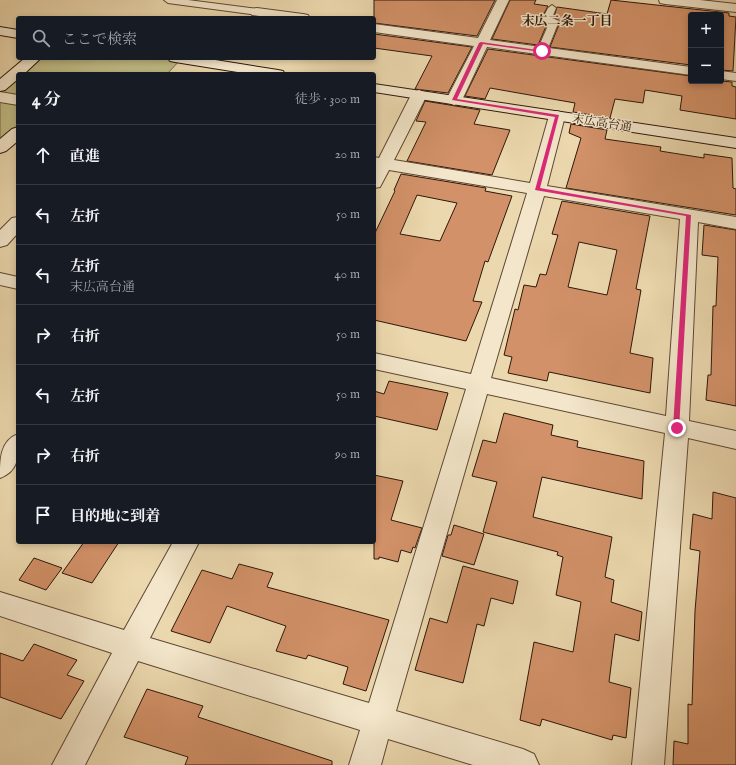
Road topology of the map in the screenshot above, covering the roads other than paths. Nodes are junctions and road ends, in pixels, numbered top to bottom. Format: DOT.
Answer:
graph roads {
  1 [pos="168,0"];
  2 [pos="267,0"];
  3 [pos="503,0"];
  4 [pos="665,0"];
  5 [pos="552,8"];
  6 [pos="736,8"];
  7 [pos="254,15"];
  8 [pos="270,16"];
  9 [pos="376,28"];
  10 [pos="0,31"];
  11 [pos="16,34"];
  12 [pos="481,43"];
  13 [pos="542,51"];
  14 [pos="32,60"];
  15 [pos="199,60"];
  16 [pos="211,61"];
  17 [pos="688,71"];
  18 [pos="18,72"];
  19 [pos="268,72"];
  20 [pos="16,73"];
  21 [pos="724,75"];
  22 [pos="736,77"];
  23 [pos="0,87"];
  24 [pos="376,88"];
  25 [pos="419,95"];
  26 [pos="0,97"];
  27 [pos="16,100"];
  28 [pos="454,100"];
  29 [pos="557,116"];
  30 [pos="16,134"];
  31 [pos="736,143"];
  32 [pos="0,148"];
  33 [pos="379,163"];
  34 [pos="376,175"];
  35 [pos="537,189"];
  36 [pos="689,215"];
  37 [pos="736,223"];
  38 [pos="16,224"];
  39 [pos="0,241"];
  40 [pos="0,279"];
  41 [pos="16,283"];
  42 [pos="376,361"];
  43 [pos="478,384"];
  44 [pos="677,428"];
  45 [pos="736,440"];
  46 [pos="16,446"];
  47 [pos="0,468"];
  48 [pos="185,544"];
  49 [pos="0,604"];
  50 [pos="132,646"];
  51 [pos="378,720"];
  52 [pos="68,765"];
  53 [pos="365,765"];
  54 [pos="523,765"];
  55 [pos="648,765"];
  1 -- 7 [label="lane"];
  2 -- 7 [label="street"];
  3 -- 12 [label="street"];
  4 -- 6 [label="street"];
  5 -- 13 [label="lane"];
  7 -- 8 [label="street"];
  9 -- 12 [label="street"];
  10 -- 11 [label="street"];
  12 -- 13 [label="street"];
  12 -- 28 [label="street"];
  13 -- 17 [label="street"];
  14 -- 18 [label="street"];
  15 -- 16 [label="street"];
  16 -- 19 [label="street"];
  20 -- 23 [label="street"];
  21 -- 22 [label="street"];
  24 -- 25 [label="street, 末広高台通"];
  25 -- 28 [label="street, 末広高台通"];
  25 -- 33 [label="street"];
  26 -- 27 [label="street"];
  28 -- 29 [label="street, 末広高台通"];
  29 -- 31 [label="street, 末広高台通"];
  29 -- 35 [label="street"];
  30 -- 32 [label="street"];
  33 -- 34 [label="street"];
  33 -- 35 [label="street"];
  35 -- 36 [label="street"];
  35 -- 43 [label="street"];
  36 -- 37 [label="street"];
  36 -- 44 [label="street"];
  38 -- 39 [label="street"];
  40 -- 41 [label="street"];
  42 -- 43 [label="street"];
  43 -- 44 [label="street"];
  43 -- 51 [label="street"];
  44 -- 45 [label="street"];
  44 -- 55 [label="street"];
  46 -- 47 [label="street"];
  48 -- 50 [label="street"];
  49 -- 50 [label="street"];
  50 -- 51 [label="street"];
  50 -- 52 [label="street"];
  51 -- 53 [label="street"];
  51 -- 54 [label="street"];
}
